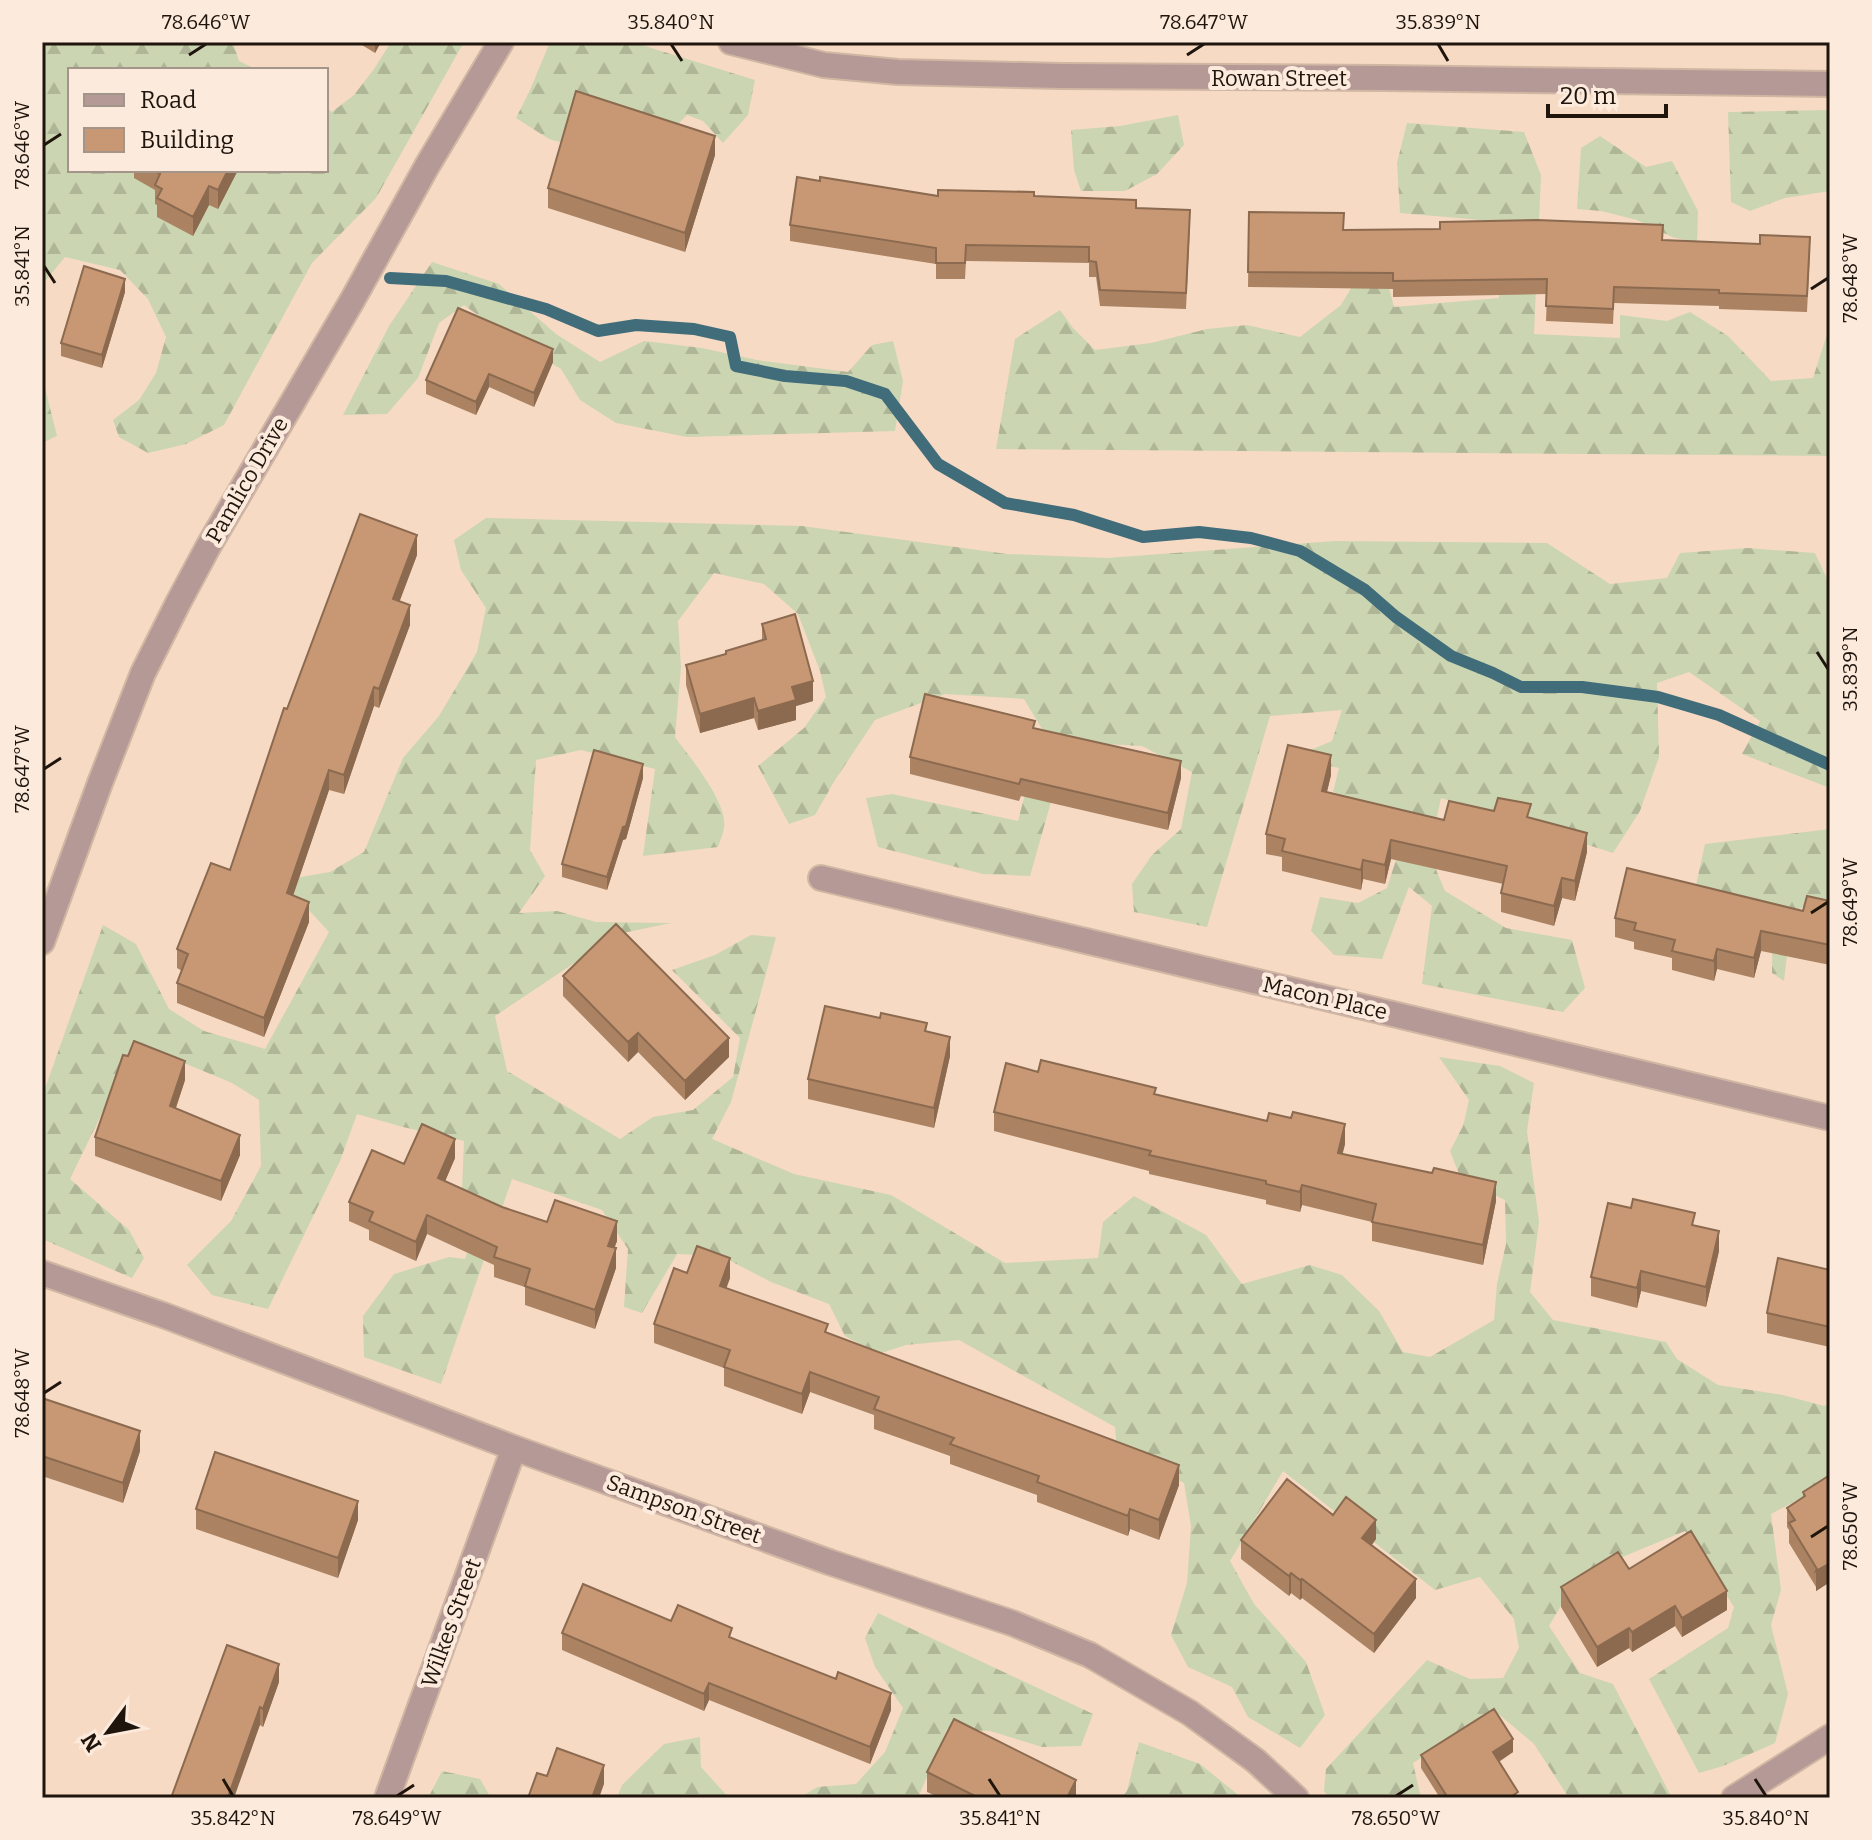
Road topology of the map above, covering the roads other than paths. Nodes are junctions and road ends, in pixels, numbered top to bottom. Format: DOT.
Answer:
graph roads {
  1 [pos="501,42"];
  2 [pos="731,42"];
  3 [pos="1830,84"];
  4 [pos="821,878"];
  5 [pos="42,942"];
  6 [pos="1830,1118"];
  7 [pos="42,1273"];
  8 [pos="514,1448"];
  9 [pos="1830,1737"];
  10 [pos="387,1798"];
  11 [pos="1296,1798"];
  12 [pos="1734,1798"];
  1 -- 5 [label="street, Pamlico Drive"];
  2 -- 3 [label="street, Rowan Street"];
  4 -- 6 [label="street, Macon Place"];
  7 -- 8 [label="street, Sampson Street"];
  8 -- 10 [label="street, Wilkes Street"];
  8 -- 11 [label="street, Sampson Street"];
  9 -- 12 [label="street"];
}
